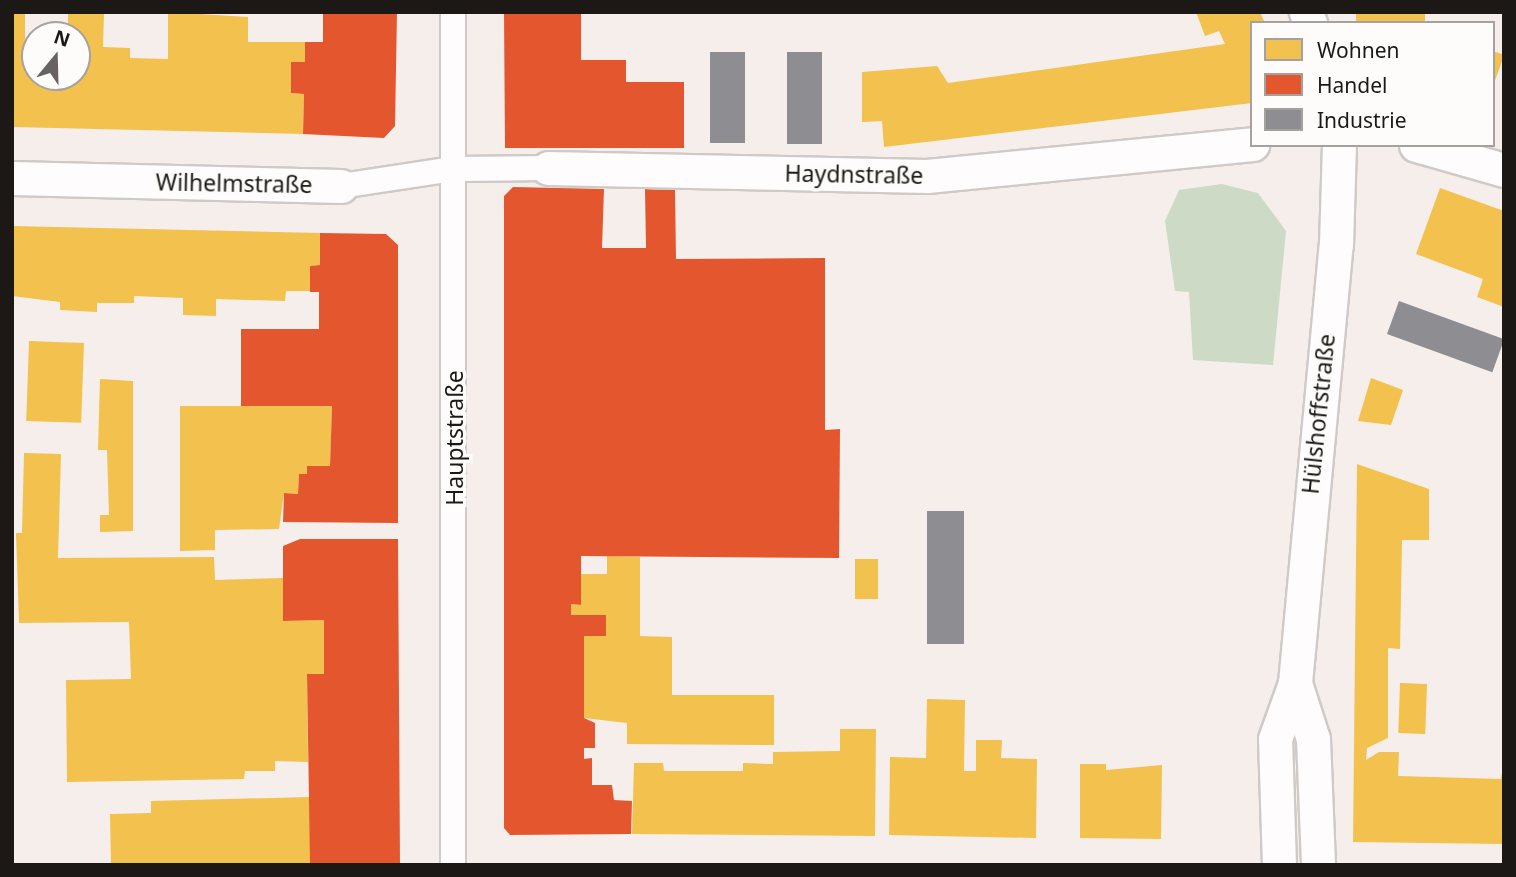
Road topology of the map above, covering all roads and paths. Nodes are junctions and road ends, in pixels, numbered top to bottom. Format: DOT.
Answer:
graph roads {
  1 [pos="453,12"];
  2 [pos="1250,144"];
  3 [pos="1339,147"];
  4 [pos="1423,147"];
  5 [pos="548,168"];
  6 [pos="454,170"];
  7 [pos="1504,170"];
  8 [pos="12,178"];
  9 [pos="341,186"];
  10 [pos="1295,683"];
  11 [pos="453,865"];
  12 [pos="1279,865"];
  13 [pos="1318,865"];
  1 -- 6 [label="street, Hauptstraße"];
  2 -- 5 [label="street, Haydnstraße"];
  3 -- 10 [label="street, Hülshoffstraße"];
  4 -- 7 [label="street"];
  5 -- 6 [label="street, Haydnstraße"];
  6 -- 9 [label="street, Wilhelmstraße"];
  6 -- 11 [label="street, Hauptstraße"];
  8 -- 9 [label="street, Wilhelmstraße"];
  10 -- 12 [label="street, Hülshoffstraße"];
  10 -- 13 [label="street, Hülshoffstraße"];
}
